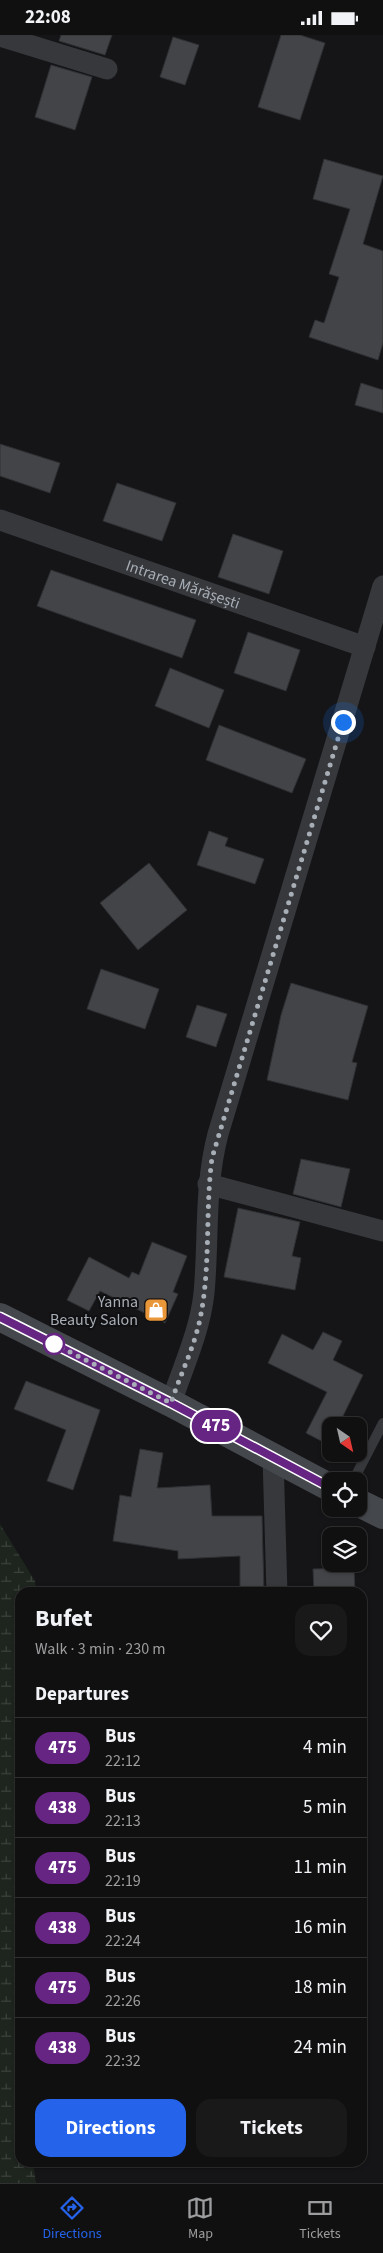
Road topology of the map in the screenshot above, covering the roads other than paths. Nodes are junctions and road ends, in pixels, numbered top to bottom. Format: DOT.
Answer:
graph roads {
  1 [pos="0,37"];
  2 [pos="107,69"];
  3 [pos="0,520"];
  4 [pos="383,586"];
  5 [pos="365,647"];
  6 [pos="208,1184"];
  7 [pos="383,1231"];
  8 [pos="0,1317"];
  9 [pos="171,1403"];
  10 [pos="383,1423"];
  11 [pos="273,1457"];
  12 [pos="358,1472"];
  13 [pos="322,1483"];
  14 [pos="367,1507"];
  15 [pos="383,1515"];
  16 [pos="277,1587"];
  1 -- 2 [label="street"];
  3 -- 5 [label="street, Intrarea Mărășești"];
  4 -- 5 [label="street"];
  5 -- 6 [label="street"];
  6 -- 7 [label="street"];
  6 -- 9 [label="street"];
  8 -- 9 [label="main road"];
  9 -- 11 [label="main road"];
  10 -- 12 [label="lane"];
  11 -- 13 [label="main road"];
  11 -- 16 [label="street"];
  14 -- 15 [label="main road"];
}
